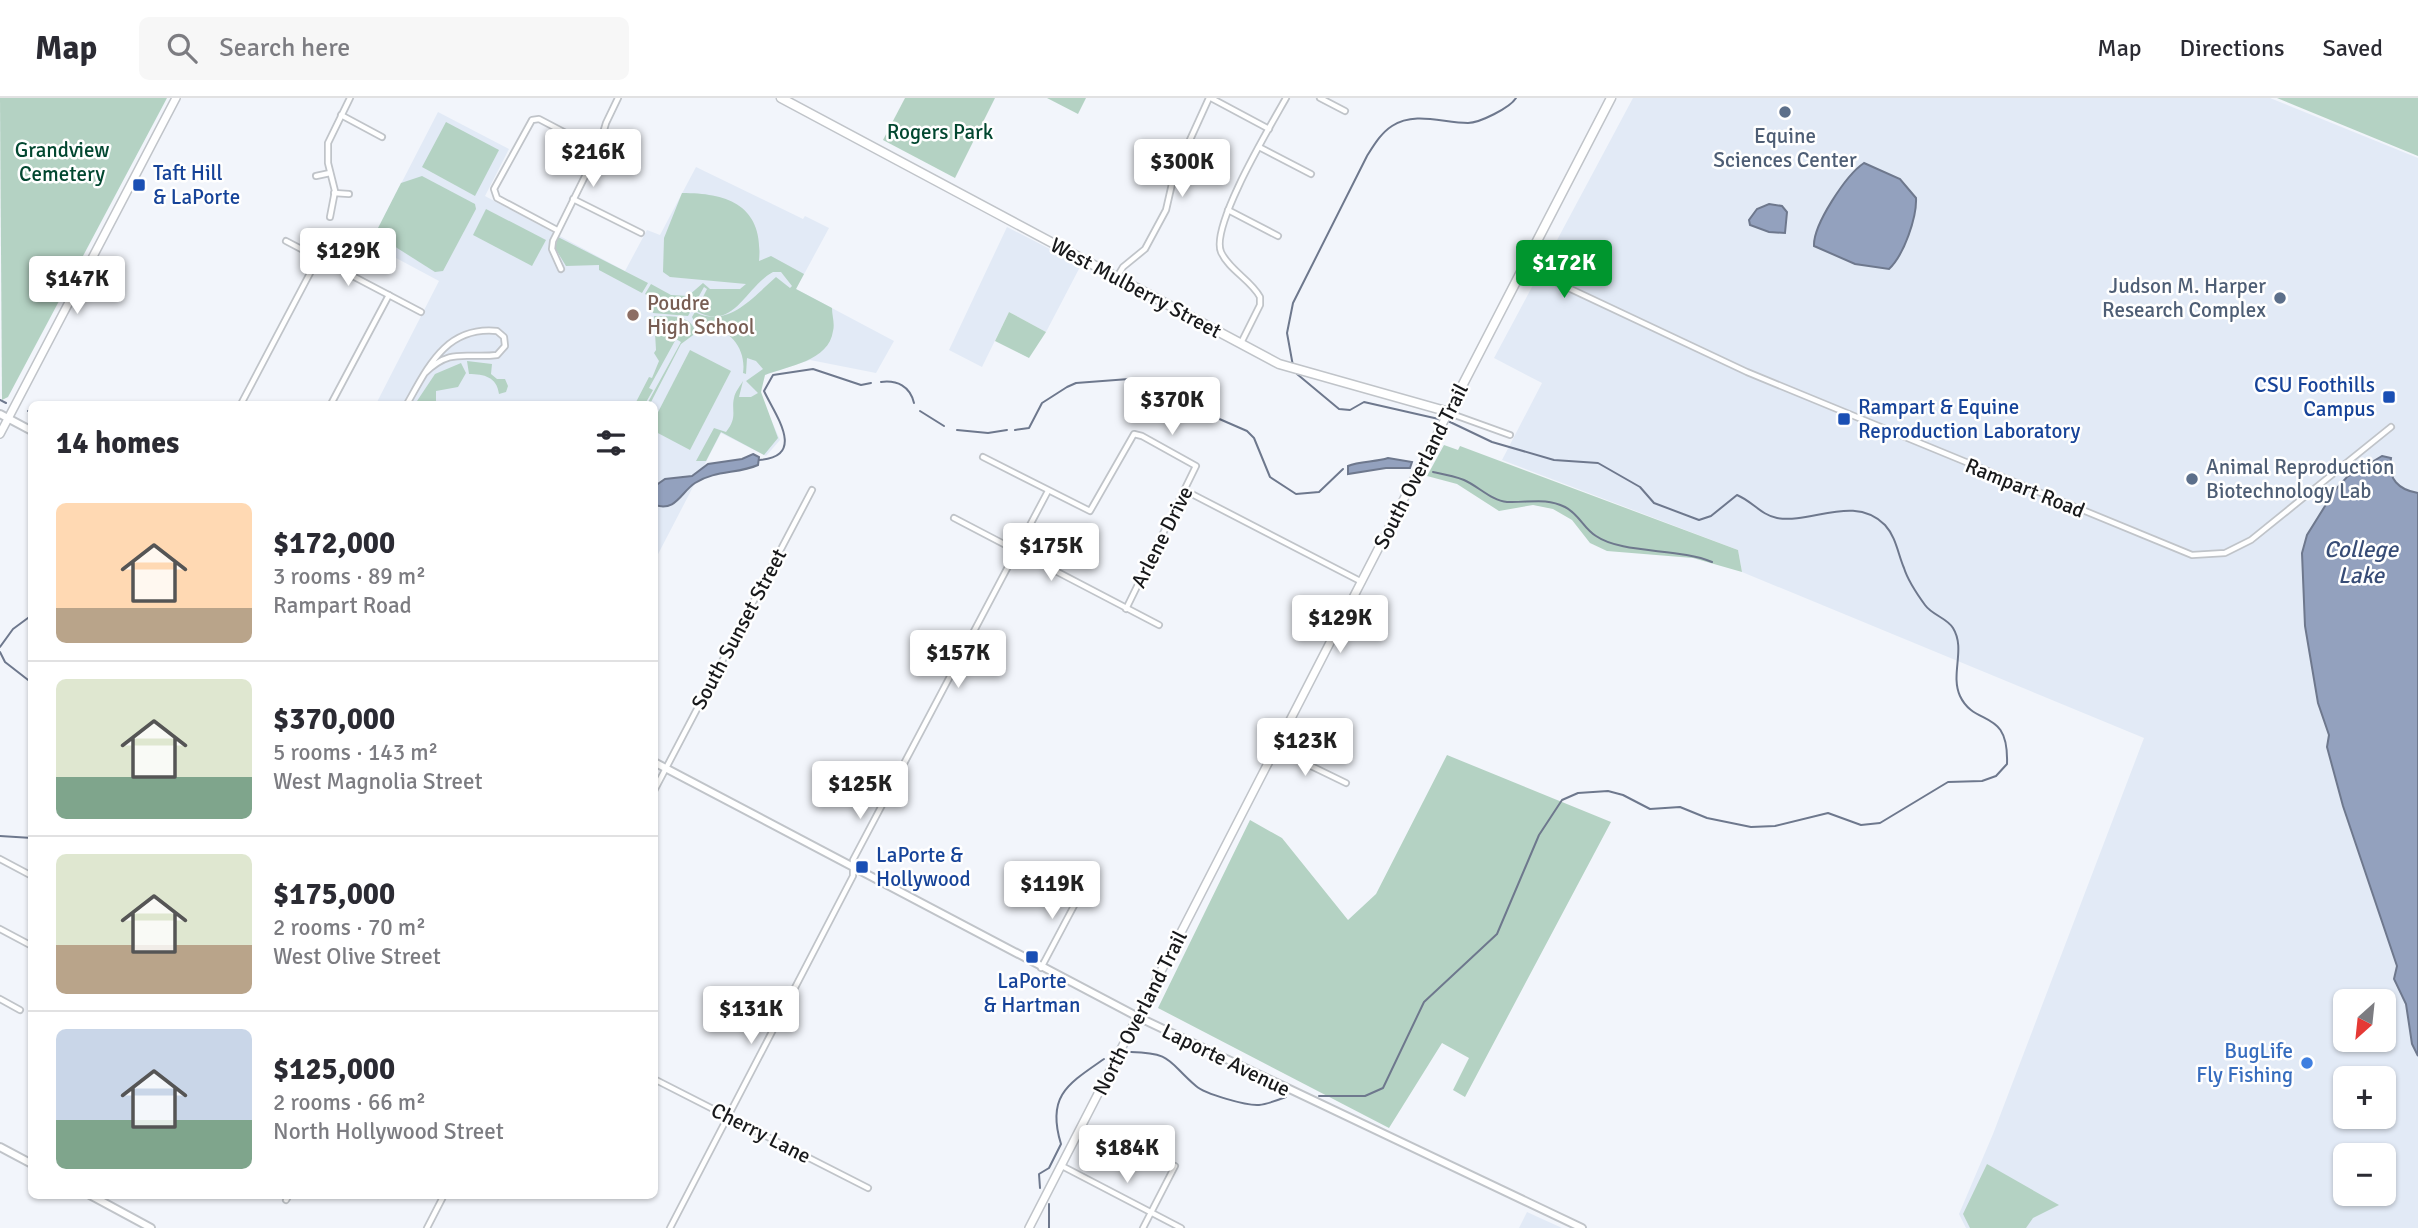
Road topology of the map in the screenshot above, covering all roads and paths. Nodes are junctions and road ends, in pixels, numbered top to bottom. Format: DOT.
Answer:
graph roads {
  1 [pos="176,98"];
  2 [pos="350,98"];
  3 [pos="618,98"];
  4 [pos="781,98"];
  5 [pos="1210,98"];
  6 [pos="1286,98"];
  7 [pos="1320,98"];
  8 [pos="1611,98"];
  9 [pos="1345,111"];
  10 [pos="341,115"];
  11 [pos="1269,129"];
  12 [pos="382,136"];
  13 [pos="1259,147"];
  14 [pos="598,150"];
  15 [pos="330,173"];
  16 [pos="1311,174"];
  17 [pos="316,176"];
  18 [pos="334,193"];
  19 [pos="349,194"];
  20 [pos="573,200"];
  21 [pos="1228,210"];
  22 [pos="330,217"];
  23 [pos="557,230"];
  24 [pos="641,233"];
  25 [pos="1278,236"];
  26 [pos="286,241"];
  27 [pos="318,258"];
  28 [pos="1524,267"];
  29 [pos="561,269"];
  30 [pos="1117,277"];
  31 [pos="389,295"];
  32 [pos="421,312"];
  33 [pos="1241,343"];
  34 [pos="425,373"];
  35 [pos="243,401"];
  36 [pos="333,401"];
  37 [pos="409,401"];
  38 [pos="4,416"];
  39 [pos="1446,418"];
  40 [pos="2391,427"];
  41 [pos="28,429"];
  42 [pos="0,434"];
  43 [pos="1510,435"];
  44 [pos="983,457"];
  45 [pos="812,490"];
  46 [pos="1048,491"];
  47 [pos="1186,491"];
  48 [pos="954,518"];
  49 [pos="1018,551"];
  50 [pos="1362,582"];
  51 [pos="1126,608"];
  52 [pos="1159,625"];
  53 [pos="1276,749"];
  54 [pos="658,764"];
  55 [pos="666,768"];
  56 [pos="658,783"];
  57 [pos="1346,783"];
  58 [pos="0,859"];
  59 [pos="852,867"];
  60 [pos="1213,873"];
  61 [pos="28,874"];
  62 [pos="1085,885"];
  63 [pos="0,929"];
  64 [pos="28,944"];
  65 [pos="1041,968"];
  66 [pos="0,999"];
  67 [pos="20,1010"];
  68 [pos="1138,1017"];
  69 [pos="658,1081"];
  70 [pos="728,1116"];
  71 [pos="0,1147"];
  72 [pos="28,1162"];
  73 [pos="1062,1166"];
  74 [pos="1175,1166"];
  75 [pos="868,1188"];
  76 [pos="97,1199"];
  77 [pos="442,1199"];
  78 [pos="1151,1212"];
  79 [pos="151,1228"];
  80 [pos="427,1228"];
  81 [pos="670,1228"];
  82 [pos="1029,1228"];
  83 [pos="1143,1228"];
  84 [pos="1181,1228"];
  85 [pos="1582,1228"];
  1 -- 38 [label="main road"];
  2 -- 10 [label="street"];
  3 -- 14 [label="street"];
  4 -- 30 [label="main road, West Mulberry Street"];
  5 -- 11 [label="street"];
  5 -- 30 [label="street"];
  6 -- 11 [label="street"];
  7 -- 9 [label="street"];
  8 -- 28 [label="main road, South Overland Trail"];
  10 -- 12 [label="street"];
  10 -- 15 [label="street"];
  11 -- 13 [label="street"];
  13 -- 16 [label="street"];
  13 -- 21 [label="street"];
  14 -- 20 [label="street"];
  14 -- 23 [label="street"];
  15 -- 17 [label="street"];
  15 -- 18 [label="street"];
  18 -- 19 [label="street"];
  18 -- 22 [label="street"];
  20 -- 23 [label="street"];
  20 -- 24 [label="street"];
  21 -- 25 [label="street"];
  21 -- 33 [label="street"];
  23 -- 29 [label="street"];
  26 -- 27 [label="street"];
  27 -- 31 [label="street"];
  27 -- 35 [label="street"];
  28 -- 39 [label="main road, South Overland Trail"];
  28 -- 40 [label="street, Rampart Road"];
  30 -- 33 [label="main road, West Mulberry Street"];
  31 -- 32 [label="street"];
  31 -- 36 [label="street"];
  33 -- 39 [label="main road, West Mulberry Street"];
  34 -- 34 [label="street"];
  34 -- 37 [label="street"];
  38 -- 41 [label="street"];
  38 -- 42 [label="main road"];
  39 -- 43 [label="street, West Mulberry Street"];
  39 -- 50 [label="main road, South Overland Trail"];
  44 -- 46 [label="street"];
  45 -- 55 [label="street, South Sunset Street"];
  46 -- 47 [label="street, Arlene Drive"];
  46 -- 49 [label="street"];
  47 -- 50 [label="street"];
  47 -- 51 [label="street, Arlene Drive"];
  48 -- 49 [label="street"];
  49 -- 51 [label="street"];
  49 -- 59 [label="street"];
  50 -- 53 [label="main road, South Overland Trail"];
  51 -- 52 [label="street"];
  53 -- 57 [label="street"];
  53 -- 60 [label="main road, South Overland Trail"];
  54 -- 55 [label="street, Laporte Avenue"];
  55 -- 56 [label="street, South Sunset Street"];
  55 -- 59 [label="street, Laporte Avenue"];
  58 -- 61 [label="street"];
  59 -- 65 [label="street, Laporte Avenue"];
  59 -- 70 [label="street"];
  60 -- 68 [label="main road, North Overland Trail"];
  62 -- 65 [label="street"];
  63 -- 64 [label="street"];
  65 -- 68 [label="street, Laporte Avenue"];
  66 -- 67 [label="street"];
  68 -- 73 [label="main road, North Overland Trail"];
  68 -- 85 [label="street, Laporte Avenue"];
  69 -- 70 [label="street, Cherry Lane"];
  70 -- 75 [label="street, Cherry Lane"];
  70 -- 81 [label="street"];
  71 -- 72 [label="street"];
  73 -- 78 [label="street"];
  73 -- 82 [label="main road, North Overland Trail"];
  74 -- 78 [label="street"];
  76 -- 79 [label="street"];
  77 -- 80 [label="street"];
  78 -- 83 [label="street"];
  78 -- 84 [label="street"];
}
